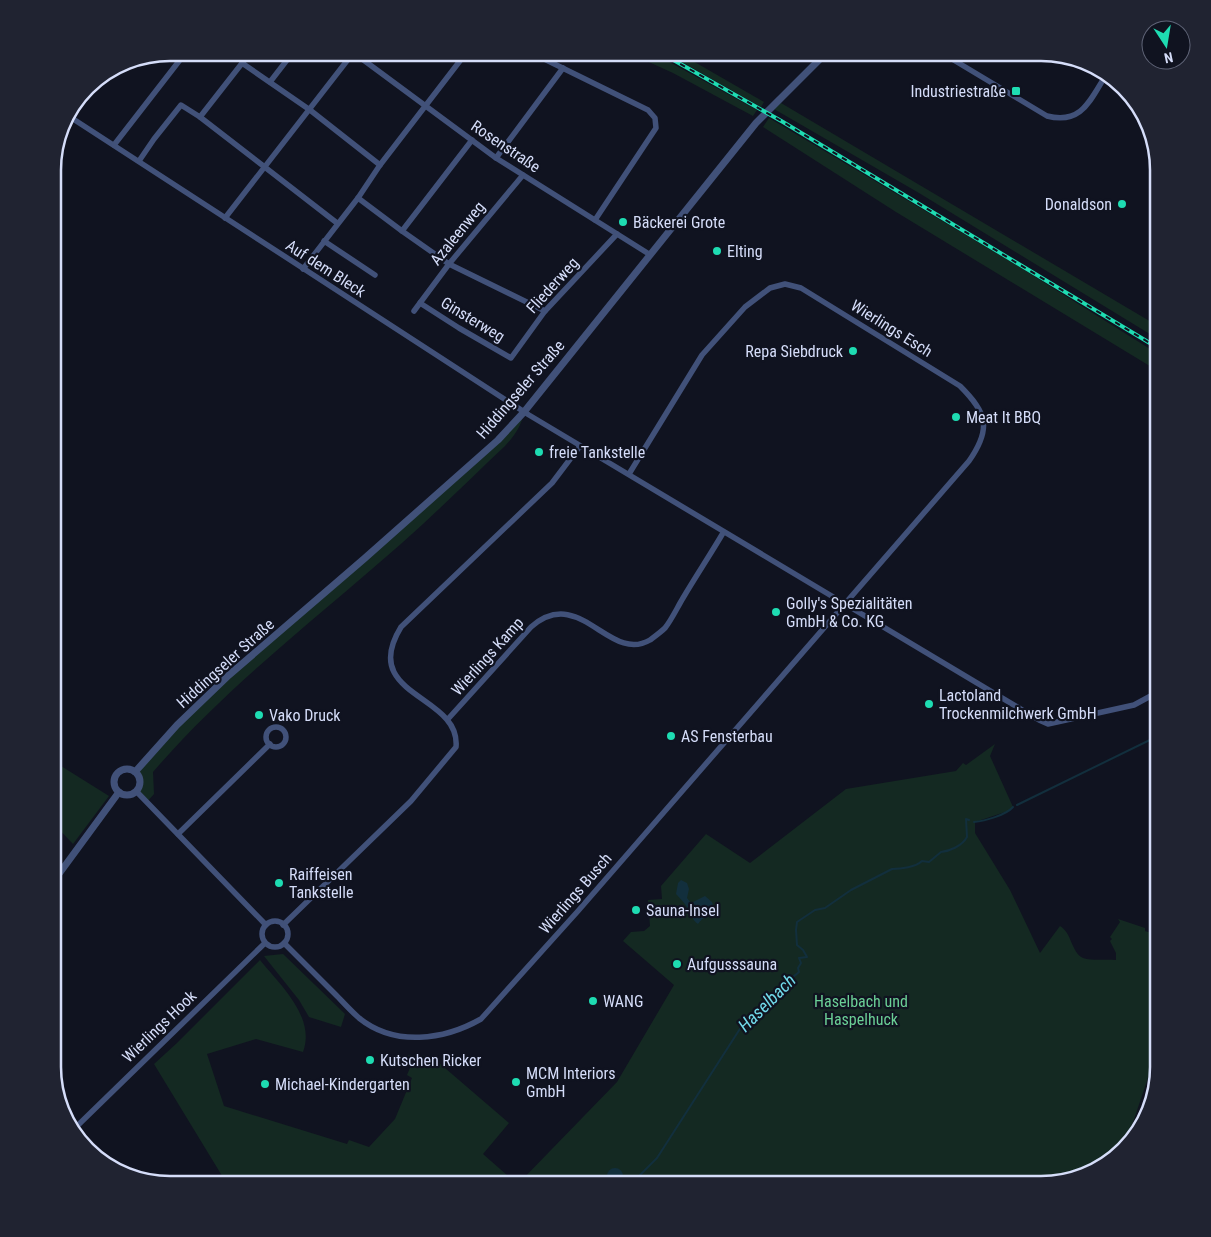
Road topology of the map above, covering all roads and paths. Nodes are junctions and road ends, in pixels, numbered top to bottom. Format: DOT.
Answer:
graph roads {
  1 [pos="180,61"];
  2 [pos="286,61"];
  3 [pos="346,61"];
  4 [pos="365,61"];
  5 [pos="460,61"];
  6 [pos="549,61"];
  7 [pos="818,61"];
  8 [pos="955,61"];
  9 [pos="243,62"];
  10 [pos="564,68"];
  11 [pos="1102,81"];
  12 [pos="270,82"];
  13 [pos="425,106"];
  14 [pos="310,110"];
  15 [pos="200,117"];
  16 [pos="74,119"];
  17 [pos="472,140"];
  18 [pos="114,145"];
  19 [pos="496,158"];
  20 [pos="139,161"];
  21 [pos="380,165"];
  22 [pos="266,167"];
  23 [pos="524,175"];
  24 [pos="358,198"];
  25 [pos="225,218"];
  26 [pos="595,220"];
  27 [pos="337,223"];
  28 [pos="402,231"];
  29 [pos="617,234"];
  30 [pos="324,241"];
  31 [pos="649,254"];
  32 [pos="449,264"];
  33 [pos="303,269"];
  34 [pos="375,275"];
  35 [pos="420,302"];
  36 [pos="414,311"];
  37 [pos="545,311"];
  38 [pos="511,358"];
  39 [pos="524,412"];
  40 [pos="580,446"];
  41 [pos="629,474"];
  42 [pos="724,533"];
  43 [pos="845,605"];
  44 [pos="1150,696"];
  45 [pos="448,719"];
  46 [pos="270,744"];
  47 [pos="135,772"];
  48 [pos="136,791"];
  49 [pos="119,792"];
  50 [pos="178,834"];
  51 [pos="61,870"];
  52 [pos="266,925"];
  53 [pos="283,925"];
  54 [pos="265,943"];
  55 [pos="284,943"];
  56 [pos="78,1125"];
  1 -- 18 [label="street"];
  2 -- 12 [label="street"];
  3 -- 14 [label="street"];
  4 -- 13 [label="street, Rosenstraße"];
  5 -- 13 [label="street"];
  6 -- 10 [label="street"];
  7 -- 31 [label="street, Hiddingseler Straße"];
  8 -- 11 [label="street"];
  9 -- 12 [label="street"];
  9 -- 15 [label="street"];
  10 -- 19 [label="street"];
  10 -- 26 [label="street"];
  12 -- 14 [label="street"];
  13 -- 17 [label="street, Rosenstraße"];
  13 -- 21 [label="street"];
  14 -- 21 [label="street"];
  14 -- 22 [label="street"];
  15 -- 20 [label="street"];
  15 -- 22 [label="street"];
  16 -- 18 [label="street, Auf dem Bleck"];
  17 -- 19 [label="street, Rosenstraße"];
  17 -- 28 [label="street"];
  18 -- 20 [label="street, Auf dem Bleck"];
  19 -- 23 [label="street, Rosenstraße"];
  20 -- 25 [label="street, Auf dem Bleck"];
  21 -- 24 [label="street"];
  22 -- 25 [label="street"];
  22 -- 27 [label="street"];
  23 -- 26 [label="street, Rosenstraße"];
  23 -- 32 [label="street, Azaleenweg"];
  24 -- 27 [label="street"];
  24 -- 28 [label="street"];
  25 -- 33 [label="street, Auf dem Bleck"];
  26 -- 29 [label="street, Rosenstraße"];
  27 -- 30 [label="street"];
  28 -- 32 [label="street"];
  29 -- 31 [label="street, Rosenstraße"];
  29 -- 37 [label="street, Fliederweg"];
  30 -- 33 [label="street"];
  30 -- 34 [label="street"];
  31 -- 39 [label="street, Hiddingseler Straße"];
  32 -- 35 [label="street, Azaleenweg"];
  32 -- 37 [label="street"];
  33 -- 39 [label="street, Auf dem Bleck"];
  35 -- 36 [label="street, Azaleenweg"];
  35 -- 38 [label="street, Ginsterweg"];
  37 -- 38 [label="street, Fliederweg"];
  39 -- 40 [label="street"];
  39 -- 47 [label="street, Hiddingseler Straße"];
  40 -- 41 [label="street"];
  40 -- 45 [label="street, Wierlings Kamp"];
  41 -- 42 [label="street"];
  41 -- 43 [label="street, Wierlings Esch"];
  42 -- 43 [label="street"];
  42 -- 45 [label="street, Wierlings Kamp"];
  43 -- 44 [label="street"];
  43 -- 55 [label="street, Wierlings Busch"];
  45 -- 53 [label="street, Wierlings Kamp"];
  46 -- 50 [label="street"];
  47 -- 48 [label="street"];
  47 -- 49 [label="street"];
  48 -- 49 [label="street"];
  48 -- 50 [label="street"];
  49 -- 51 [label="street"];
  50 -- 52 [label="street"];
  52 -- 53 [label="street"];
  52 -- 54 [label="street"];
  53 -- 55 [label="street"];
  54 -- 55 [label="street"];
  54 -- 56 [label="street, Wierlings Hook"];
}
